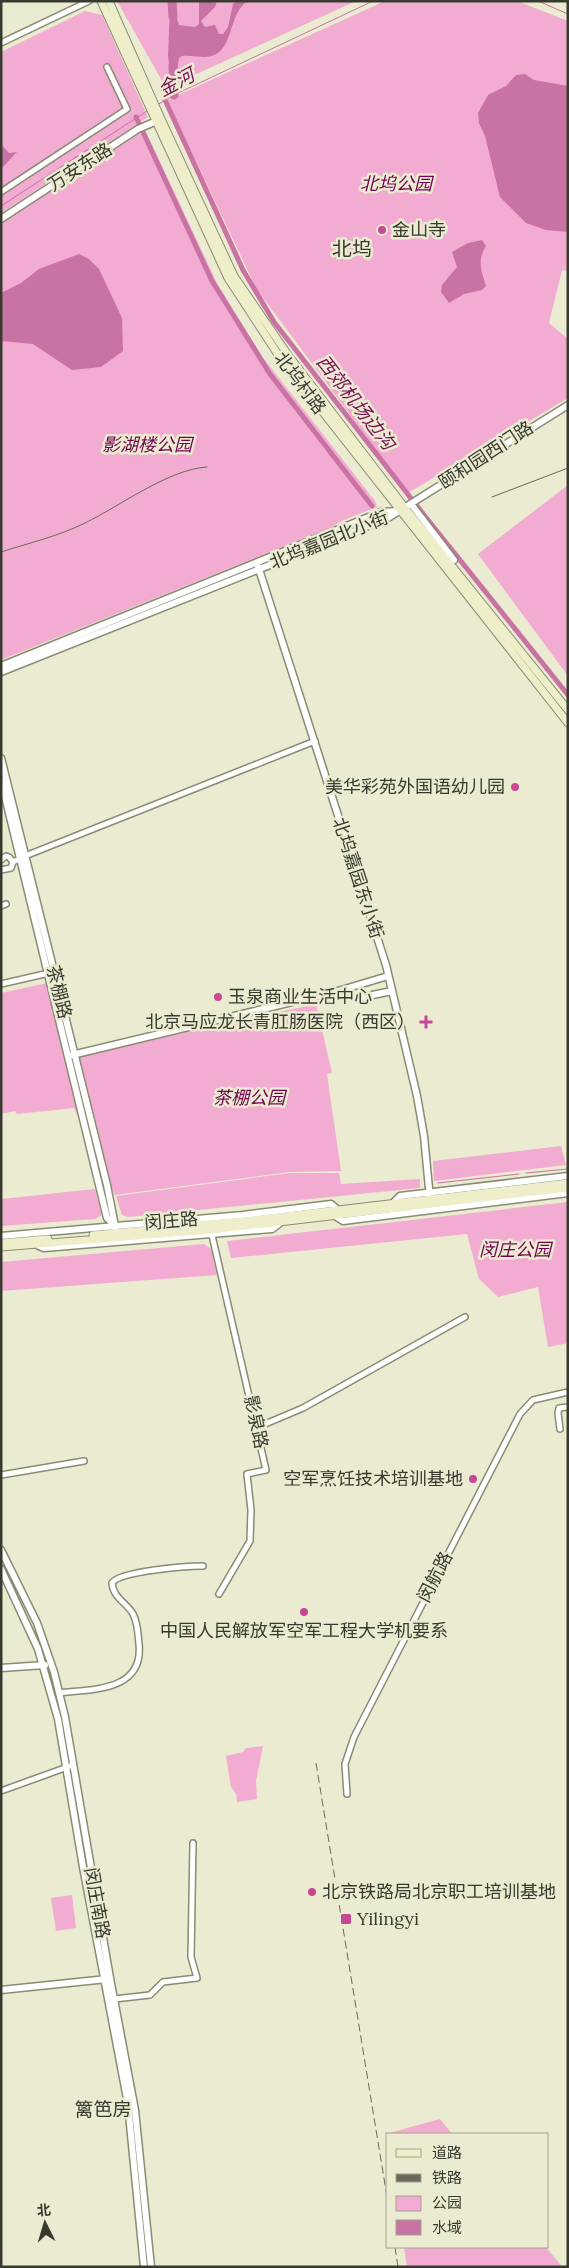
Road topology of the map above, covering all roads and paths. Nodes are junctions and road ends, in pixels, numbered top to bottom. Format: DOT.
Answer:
graph roads {
  1 [pos="89,1"];
  2 [pos="101,1"];
  3 [pos="109,1"];
  4 [pos="1,43"];
  5 [pos="108,67"];
  6 [pos="151,102"];
  7 [pos="158,120"];
  8 [pos="1,192"];
  9 [pos="1,219"];
  10 [pos="568,405"];
  11 [pos="405,508"];
  12 [pos="454,560"];
  13 [pos="258,566"];
  14 [pos="456,570"];
  15 [pos="1,666"];
  16 [pos="1,672"];
  17 [pos="568,710"];
  18 [pos="568,723"];
  19 [pos="315,741"];
  20 [pos="1,758"];
  21 [pos="1,780"];
  22 [pos="23,857"];
  23 [pos="1,860"];
  24 [pos="13,862"];
  25 [pos="2,868"];
  26 [pos="51,972"];
  27 [pos="388,976"];
  28 [pos="1,984"];
  29 [pos="338,991"];
  30 [pos="392,991"];
  31 [pos="72,1055"];
  32 [pos="568,1176"];
  33 [pos="568,1183"];
  34 [pos="568,1188"];
  35 [pos="568,1193"];
  36 [pos="430,1196"];
  37 [pos="336,1213"];
  38 [pos="116,1232"];
  39 [pos="212,1233"];
  40 [pos="1,1236"];
  41 [pos="41,1247"];
  42 [pos="2,1248"];
  43 [pos="465,1317"];
  44 [pos="568,1392"];
  45 [pos="568,1407"];
  46 [pos="258,1426"];
  47 [pos="560,1429"];
  48 [pos="84,1461"];
  49 [pos="1,1475"];
  50 [pos="1,1550"];
  51 [pos="203,1566"];
  52 [pos="1,1569"];
  53 [pos="219,1594"];
  54 [pos="46,1665"];
  55 [pos="1,1668"];
  56 [pos="59,1693"];
  57 [pos="70,1766"];
  58 [pos="1,1791"];
  59 [pos="347,1794"];
  60 [pos="193,1843"];
  61 [pos="107,1979"];
  62 [pos="1,1990"];
  63 [pos="114,1999"];
  64 [pos="144,2267"];
  65 [pos="151,2267"];
  1 -- 4 [label="street"];
  2 -- 6 [label="main road, 北坞村路"];
  3 -- 6 [label="main road, 北坞村路"];
  5 -- 8 [label="street"];
  6 -- 7 [label="main road, 北坞村路"];
  7 -- 9 [label="street, 万安东路"];
  7 -- 11 [label="main road, 北坞村路"];
  10 -- 11 [label="street, 颐和园西门路"];
  11 -- 12 [label="street, 北坞村路"];
  11 -- 13 [label="street, 北坞嘉园北小街"];
  11 -- 14 [label="main road, 北坞村路"];
  11 -- 18 [label="main road, 北坞村路"];
  12 -- 14 [label="main road"];
  13 -- 15 [label="street, 北坞嘉园北小街"];
  13 -- 16 [label="street, 北坞嘉园北小街"];
  13 -- 19 [label="street, 北坞嘉园东小街"];
  14 -- 17 [label="main road, 北坞村路"];
  19 -- 22 [label="street"];
  19 -- 27 [label="street, 北坞嘉园东小街"];
  20 -- 22 [label="street, 茶棚路"];
  21 -- 22 [label="street, 茶棚路"];
  22 -- 24 [label="street"];
  22 -- 26 [label="street, 茶棚路"];
  23 -- 24 [label="street"];
  24 -- 25 [label="street"];
  26 -- 28 [label="street"];
  26 -- 31 [label="street, 茶棚路"];
  27 -- 29 [label="street"];
  27 -- 30 [label="street, 北坞嘉园东小街"];
  29 -- 30 [label="street"];
  29 -- 31 [label="street"];
  30 -- 36 [label="street, 北坞嘉园东小街"];
  31 -- 38 [label="street, 茶棚路"];
  32 -- 36 [label="street, 闵庄路"];
  33 -- 36 [label="main road, 闵庄路"];
  34 -- 37 [label="main road, 闵庄路"];
  35 -- 37 [label="street, 闵庄路"];
  36 -- 37 [label="main road, 闵庄路"];
  37 -- 38 [label="main road, 闵庄路"];
  37 -- 39 [label="main road, 闵庄路"];
  38 -- 39 [label="main road, 闵庄路"];
  38 -- 40 [label="street, 闵庄路"];
  38 -- 41 [label="main road, 闵庄路"];
  38 -- 42 [label="main road, 闵庄路"];
  39 -- 41 [label="street, 闵庄路"];
  39 -- 46 [label="street, 影泉路"];
  41 -- 42 [label="main road, 闵庄路"];
  43 -- 46 [label="street"];
  44 -- 59 [label="street, 闵航路"];
  45 -- 47 [label="street"];
  46 -- 53 [label="street, 影泉路"];
  48 -- 49 [label="street"];
  50 -- 54 [label="street, 闵庄南路"];
  51 -- 56 [label="street"];
  52 -- 54 [label="street, 闵庄南路"];
  54 -- 55 [label="street"];
  54 -- 56 [label="street, 闵庄南路"];
  54 -- 57 [label="street, 闵庄南路"];
  56 -- 57 [label="street, 闵庄南路"];
  57 -- 58 [label="street"];
  57 -- 61 [label="street, 闵庄南路"];
  60 -- 63 [label="street"];
  61 -- 62 [label="street"];
  61 -- 63 [label="street, 闵庄南路"];
  61 -- 64 [label="street, 闵庄南路"];
  63 -- 65 [label="street, 闵庄南路"];
}
